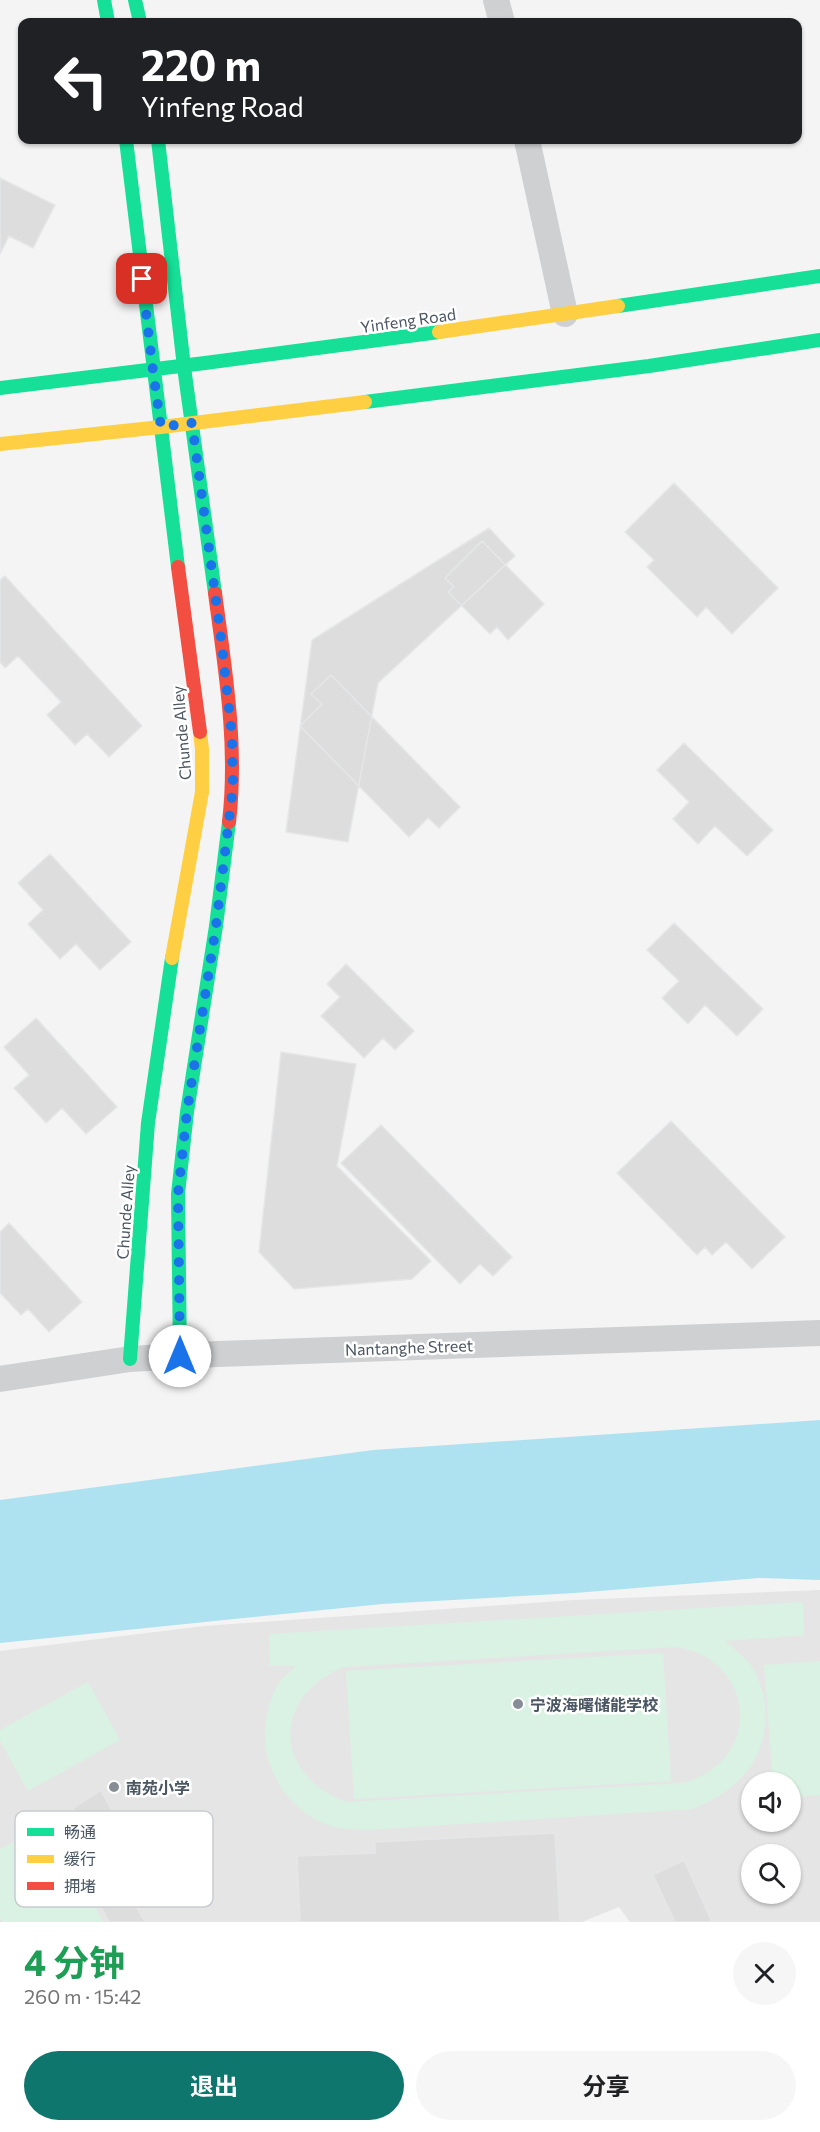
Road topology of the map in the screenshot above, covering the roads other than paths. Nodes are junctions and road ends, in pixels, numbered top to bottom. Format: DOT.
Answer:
graph roads {
  1 [pos="104,0"];
  2 [pos="135,0"];
  3 [pos="496,0"];
  4 [pos="107,18"];
  5 [pos="139,18"];
  6 [pos="501,18"];
  7 [pos="126,144"];
  8 [pos="158,144"];
  9 [pos="528,144"];
  10 [pos="820,276"];
  11 [pos="565,314"];
  12 [pos="820,340"];
  13 [pos="184,367"];
  14 [pos="153,371"];
  15 [pos="0,388"];
  16 [pos="192,423"];
  17 [pos="161,427"];
  18 [pos="0,444"];
  19 [pos="820,1333"];
  20 [pos="180,1356"];
  21 [pos="130,1359"];
  22 [pos="0,1379"];
  1 -- 4 [label="street"];
  2 -- 5 [label="street"];
  3 -- 6 [label="street"];
  7 -- 14 [label="street, Chunde Alley"];
  8 -- 13 [label="street"];
  9 -- 11 [label="street"];
  10 -- 11 [label="street, Yinfeng Road"];
  11 -- 13 [label="street, Yinfeng Road"];
  12 -- 16 [label="street"];
  13 -- 14 [label="street, Yinfeng Road"];
  13 -- 16 [label="street"];
  14 -- 15 [label="street, Yinfeng Road"];
  14 -- 17 [label="street, Chunde Alley"];
  16 -- 17 [label="street"];
  16 -- 20 [label="street"];
  17 -- 18 [label="street"];
  17 -- 21 [label="street, Chunde Alley"];
  19 -- 20 [label="street, Nantanghe Street"];
  20 -- 21 [label="street, Nantanghe Street"];
  21 -- 22 [label="street, Nantanghe Street"];
}
